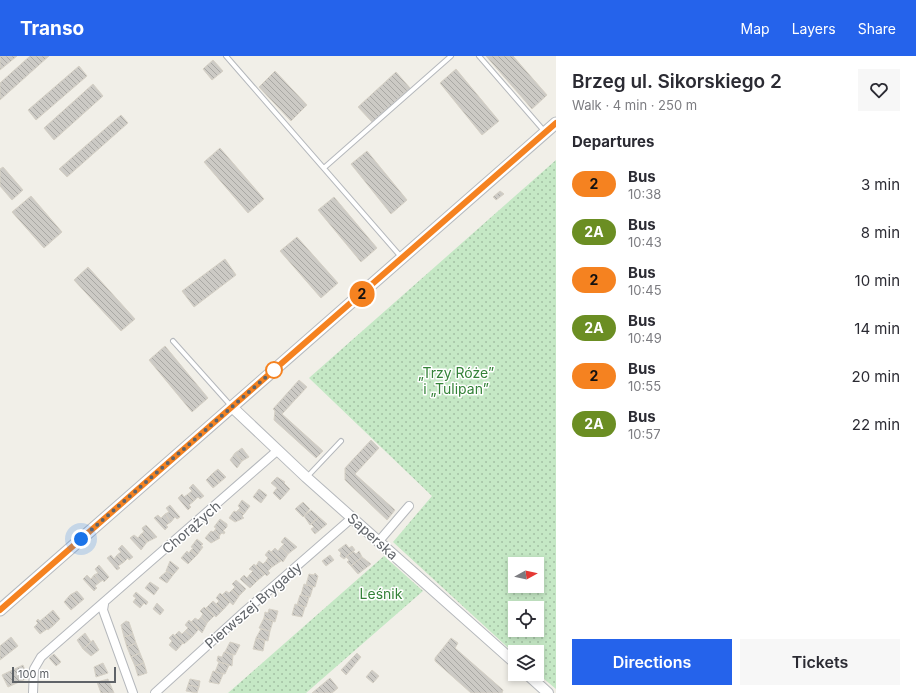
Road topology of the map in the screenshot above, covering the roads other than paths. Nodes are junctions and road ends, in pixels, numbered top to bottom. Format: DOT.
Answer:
graph roads {
  1 [pos="226,56"];
  2 [pos="452,56"];
  3 [pos="479,56"];
  4 [pos="555,124"];
  5 [pos="545,133"];
  6 [pos="325,168"];
  7 [pos="402,258"];
  8 [pos="173,341"];
  9 [pos="232,407"];
  10 [pos="341,441"];
  11 [pos="278,450"];
  12 [pos="306,477"];
  13 [pos="409,506"];
  14 [pos="353,517"];
  15 [pos="379,542"];
  16 [pos="104,604"];
  17 [pos="0,610"];
  18 [pos="508,657"];
  19 [pos="535,681"];
  20 [pos="33,693"];
  21 [pos="133,693"];
  22 [pos="155,693"];
  23 [pos="548,693"];
  1 -- 6 [label="lane"];
  2 -- 6 [label="lane"];
  3 -- 5 [label="lane"];
  4 -- 5 [label="main road"];
  5 -- 7 [label="main road"];
  6 -- 7 [label="lane"];
  7 -- 9 [label="main road"];
  8 -- 9 [label="lane"];
  9 -- 11 [label="street, Saperska"];
  9 -- 17 [label="main road"];
  10 -- 12 [label="lane"];
  11 -- 12 [label="street, Saperska"];
  11 -- 16 [label="street, Chorążych"];
  12 -- 14 [label="street, Saperska"];
  13 -- 15 [label="street"];
  14 -- 15 [label="street, Saperska"];
  14 -- 22 [label="street, Pierwszej Brygady"];
  15 -- 18 [label="street, Saperska"];
  16 -- 20 [label="street, Chorążych"];
  16 -- 21 [label="street"];
  19 -- 23 [label="street"];
}
